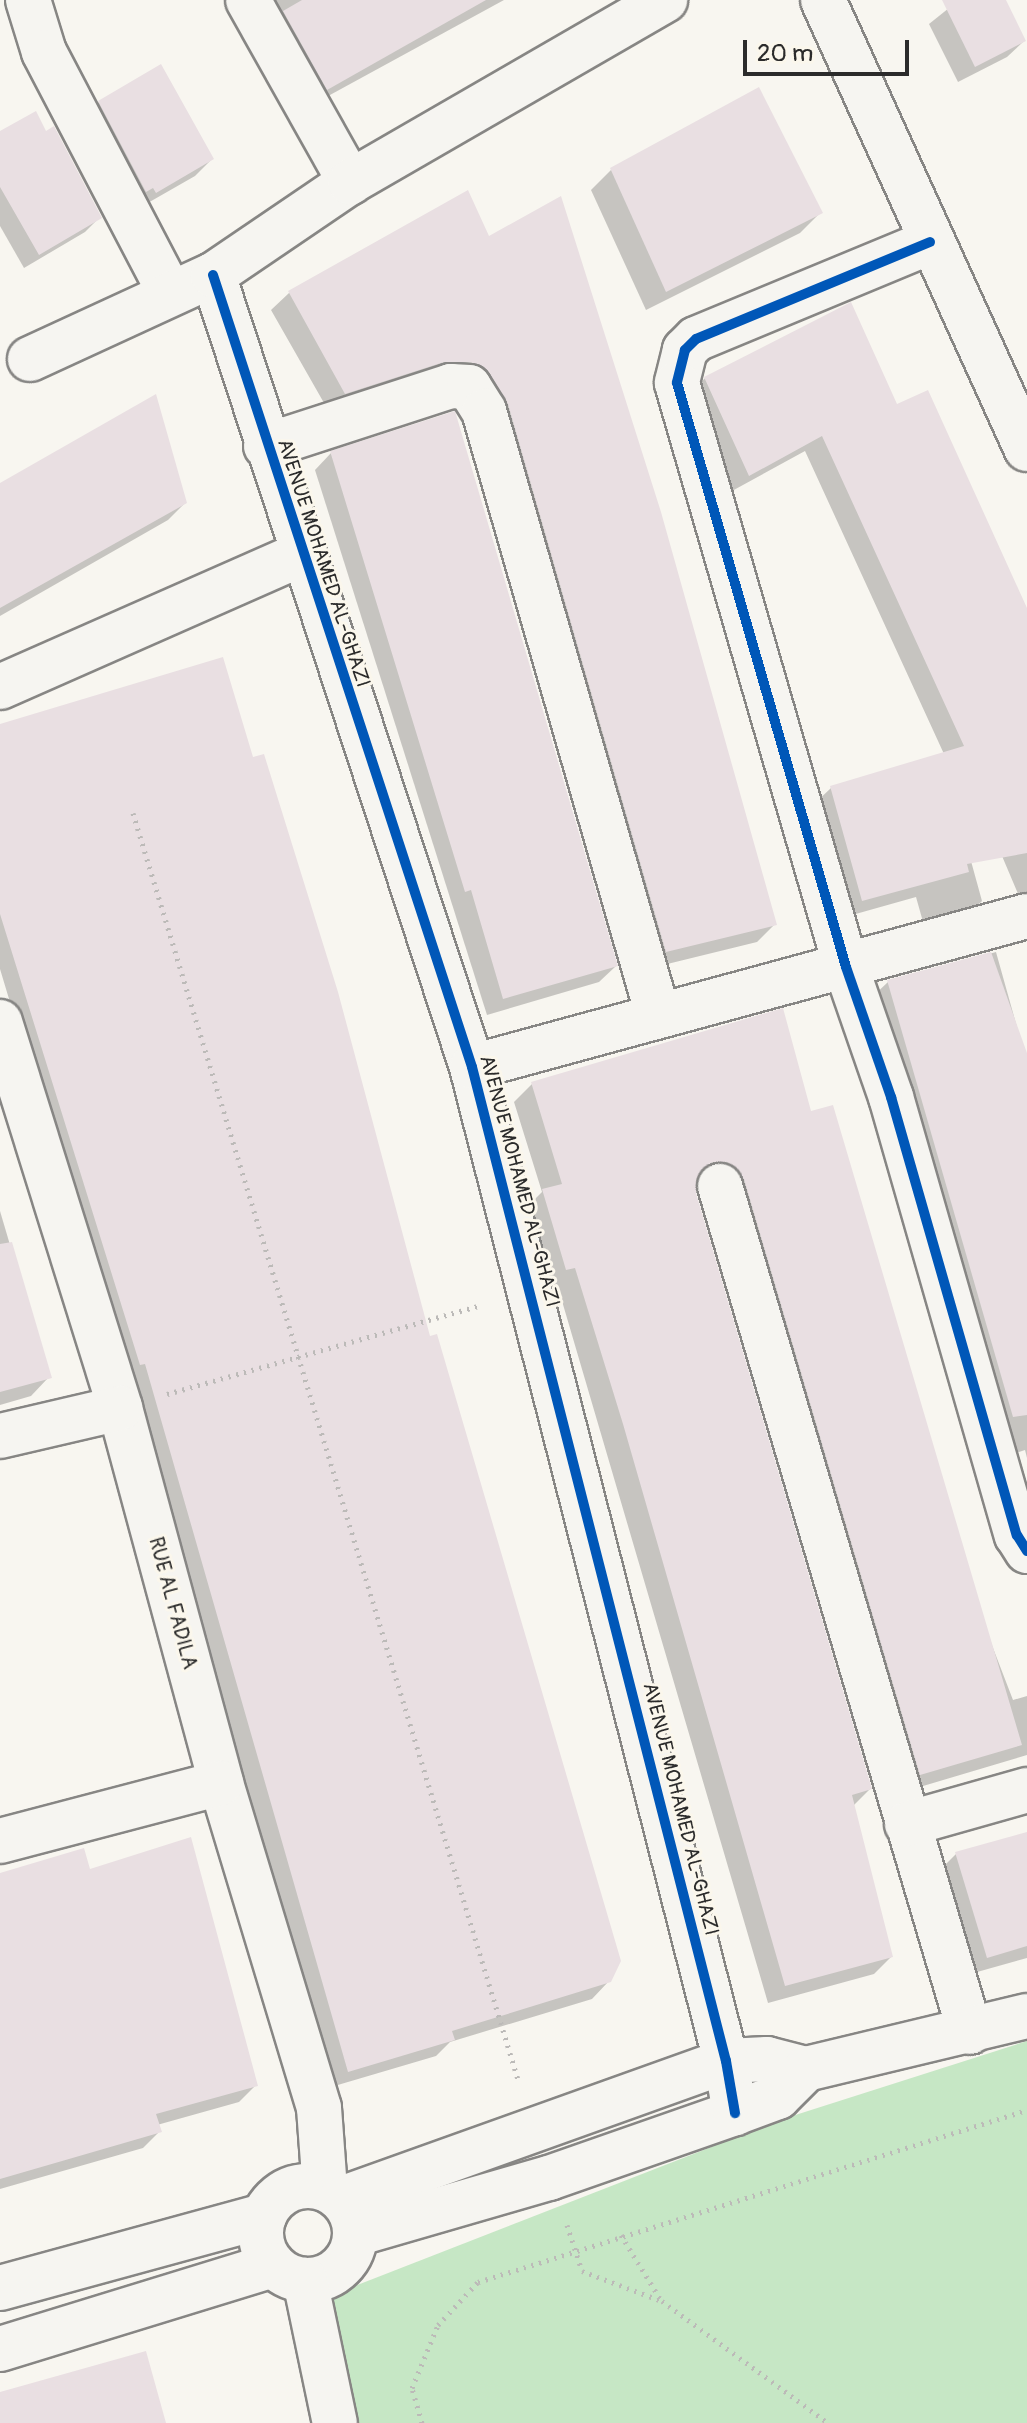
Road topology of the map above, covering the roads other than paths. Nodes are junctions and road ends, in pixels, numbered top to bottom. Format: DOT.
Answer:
graph roads {
  1 [pos="28,0"];
  2 [pos="248,0"];
  3 [pos="665,0"];
  4 [pos="823,0"];
  5 [pos="350,182"];
  6 [pos="930,242"];
  7 [pos="213,275"];
  8 [pos="170,293"];
  9 [pos="30,359"];
  10 [pos="266,446"];
  11 [pos="1027,449"];
  12 [pos="302,554"];
  13 [pos="0,687"];
  14 [pos="1027,916"];
  15 [pos="846,967"];
  16 [pos="658,1015"];
  17 [pos="0,1022"];
  18 [pos="472,1067"];
  19 [pos="720,1186"];
  20 [pos="120,1408"];
  21 [pos="0,1436"];
  22 [pos="1027,1551"];
  23 [pos="221,1783"];
  24 [pos="1027,1790"];
  25 [pos="907,1824"];
  26 [pos="0,1841"];
  27 [pos="1027,2016"];
  28 [pos="970,2032"];
  29 [pos="726,2061"];
  30 [pos="806,2069"];
  31 [pos="735,2113"];
  32 [pos="341,2207"];
  33 [pos="264,2216"];
  34 [pos="289,2273"];
  35 [pos="0,2288"];
  36 [pos="0,2349"];
  37 [pos="335,2423"];
  1 -- 8 [label="street"];
  2 -- 5 [label="street"];
  3 -- 5 [label="street"];
  4 -- 6 [label="street"];
  5 -- 7 [label="street"];
  6 -- 11 [label="street"];
  6 -- 15 [label="street"];
  7 -- 8 [label="street"];
  7 -- 10 [label="street, AVENUE MOHAMED AL-GHAZI"];
  8 -- 9 [label="street"];
  10 -- 12 [label="street, AVENUE MOHAMED AL-GHAZI"];
  10 -- 16 [label="street"];
  12 -- 13 [label="street"];
  12 -- 18 [label="street, AVENUE MOHAMED AL-GHAZI"];
  14 -- 15 [label="street"];
  15 -- 16 [label="street"];
  15 -- 22 [label="street"];
  16 -- 18 [label="street"];
  17 -- 20 [label="street, RUE AL FADILA"];
  18 -- 29 [label="street, AVENUE MOHAMED AL-GHAZI"];
  19 -- 25 [label="street"];
  20 -- 21 [label="street"];
  20 -- 23 [label="street, RUE AL FADILA"];
  23 -- 26 [label="street"];
  23 -- 32 [label="street, RUE AL FADILA"];
  24 -- 25 [label="street"];
  25 -- 28 [label="street"];
  27 -- 28 [label="street"];
  28 -- 30 [label="street"];
  29 -- 30 [label="street"];
  29 -- 31 [label="street, AVENUE MOHAMED AL-GHAZI"];
  29 -- 32 [label="street"];
  30 -- 31 [label="street"];
  31 -- 32 [label="street"];
  32 -- 33 [label="street"];
  32 -- 34 [label="street"];
  33 -- 34 [label="street"];
  33 -- 35 [label="street"];
  34 -- 36 [label="street"];
  34 -- 37 [label="street"];
}
